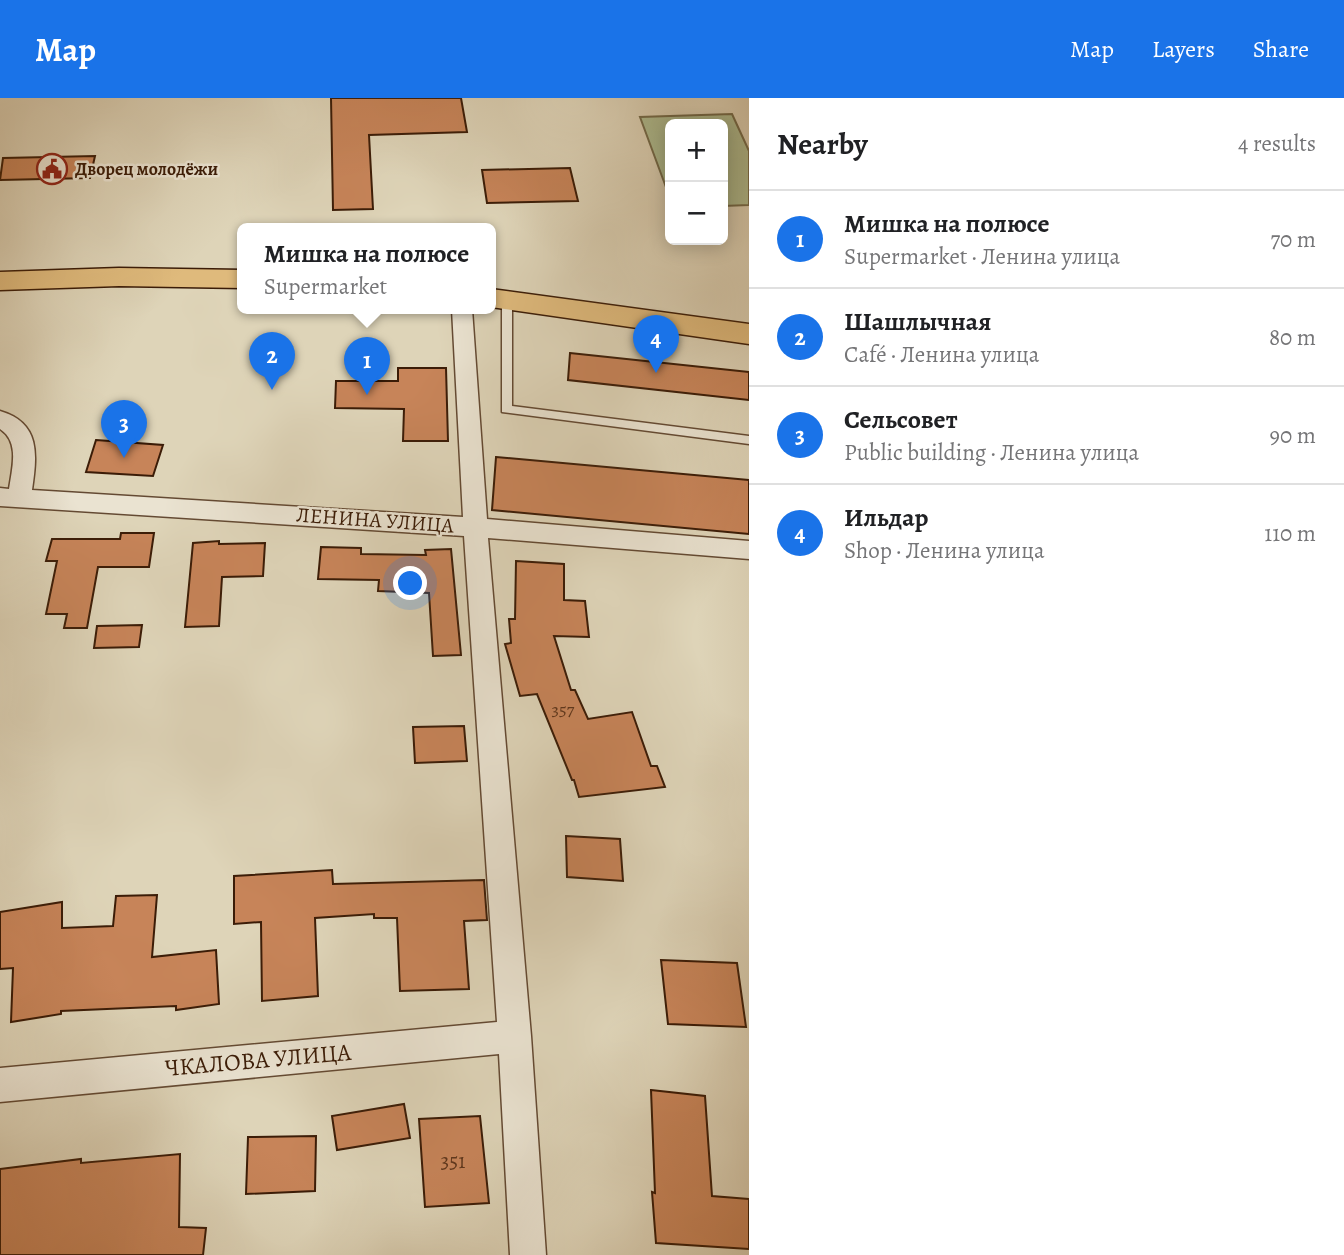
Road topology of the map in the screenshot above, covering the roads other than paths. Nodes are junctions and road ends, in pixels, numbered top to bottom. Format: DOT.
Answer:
graph roads {
  1 [pos="237,279"];
  2 [pos="0,281"];
  3 [pos="499,299"];
  4 [pos="462,314"];
  5 [pos="749,334"];
  6 [pos="0,419"];
  7 [pos="749,440"];
  8 [pos="9,497"];
  9 [pos="475,527"];
  10 [pos="749,550"];
  11 [pos="515,1036"];
  12 [pos="0,1085"];
  13 [pos="528,1255"];
  1 -- 2 [label="main road"];
  3 -- 5 [label="main road"];
  3 -- 7 [label="lane"];
  4 -- 9 [label="street"];
  6 -- 8 [label="street"];
  8 -- 9 [label="street, ЛЕНИНА УЛИЦА"];
  9 -- 10 [label="street, ЛЕНИНА УЛИЦА"];
  9 -- 11 [label="street"];
  11 -- 12 [label="street, ЧКАЛОВА УЛИЦА"];
  11 -- 13 [label="street"];
}
